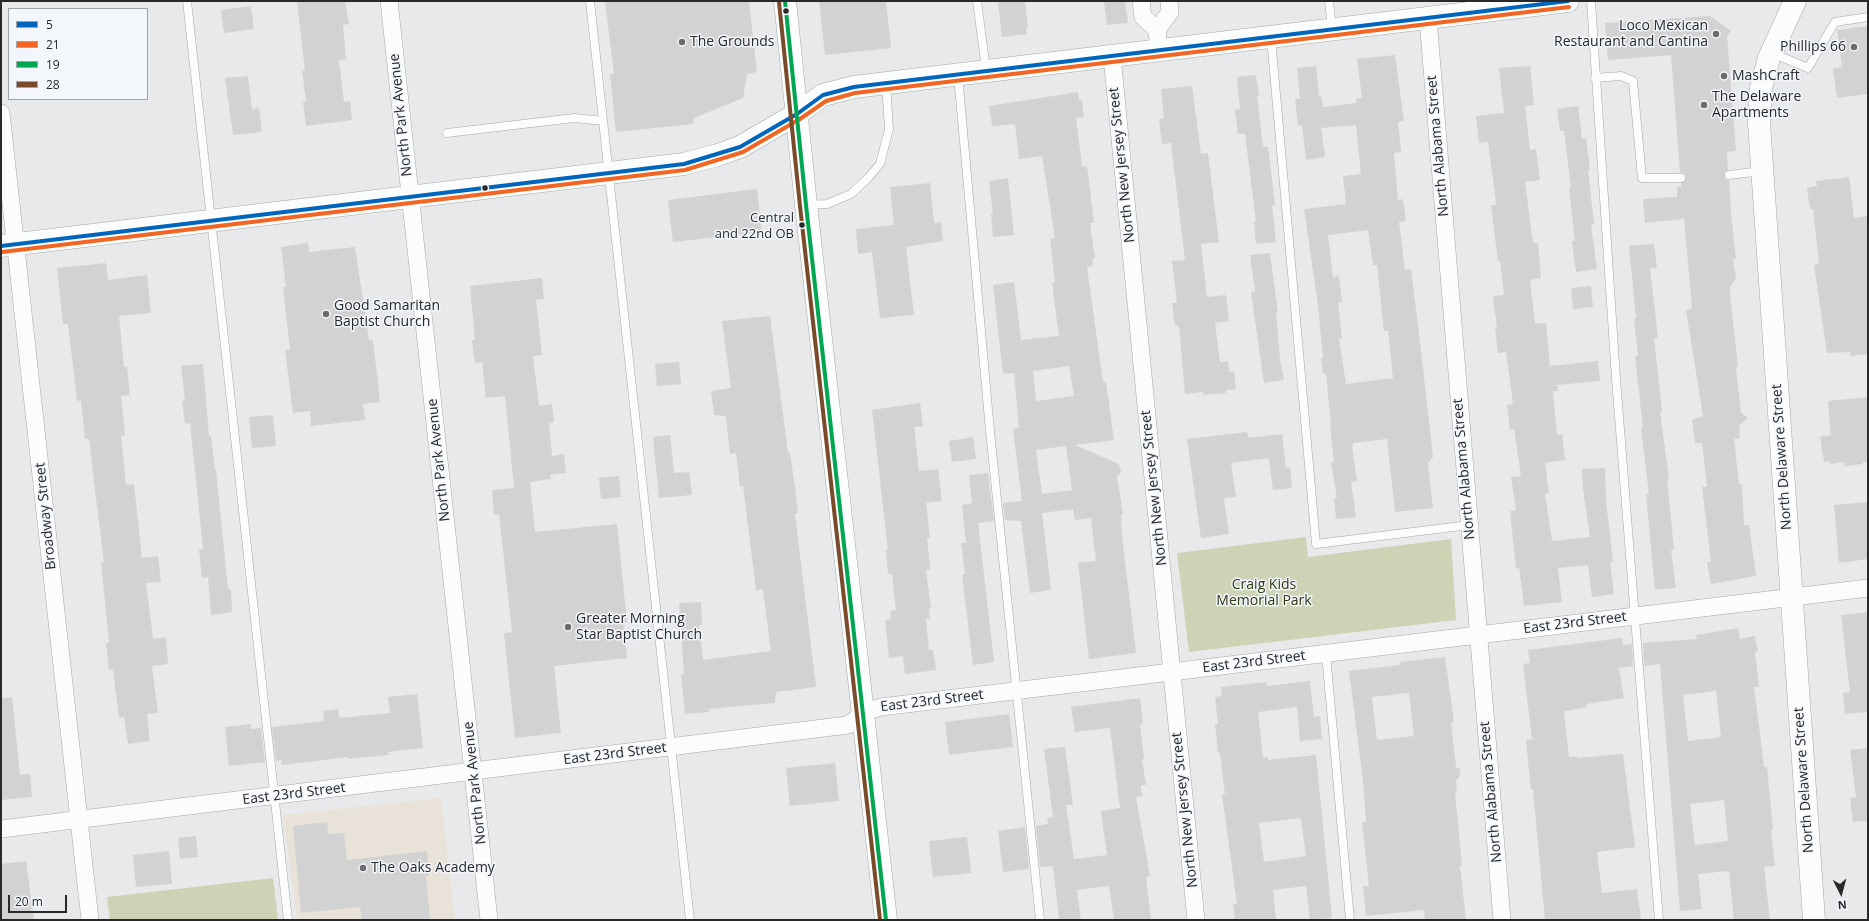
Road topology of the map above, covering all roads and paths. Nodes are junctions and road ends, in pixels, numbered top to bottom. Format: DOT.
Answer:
graph roads {
  1 [pos="188,1"];
  2 [pos="388,1"];
  3 [pos="590,1"];
  4 [pos="785,1"];
  5 [pos="977,1"];
  6 [pos="1141,1"];
  7 [pos="1169,1"];
  8 [pos="1329,1"];
  9 [pos="1568,1"];
  10 [pos="1590,1"];
  11 [pos="1795,1"];
  12 [pos="1510,5"];
  13 [pos="1868,18"];
  14 [pos="1428,19"];
  15 [pos="1332,30"];
  16 [pos="1271,37"];
  17 [pos="1158,40"];
  18 [pos="1771,53"];
  19 [pos="1112,56"];
  20 [pos="986,71"];
  21 [pos="958,74"];
  22 [pos="1596,78"];
  23 [pos="886,83"];
  24 [pos="1,113"];
  25 [pos="796,114"];
  26 [pos="604,121"];
  27 [pos="447,133"];
  28 [pos="1762,170"];
  29 [pos="609,172"];
  30 [pos="1729,175"];
  31 [pos="1681,178"];
  32 [pos="410,196"];
  33 [pos="806,205"];
  34 [pos="212,220"];
  35 [pos="8,246"];
  36 [pos="1469,525"];
  37 [pos="1868,588"];
  38 [pos="1792,597"];
  39 [pos="1635,616"];
  40 [pos="1478,635"];
  41 [pos="1326,654"];
  42 [pos="1172,673"];
  43 [pos="1017,691"];
  44 [pos="862,715"];
  45 [pos="671,747"];
  46 [pos="474,772"];
  47 [pos="274,796"];
  48 [pos="80,820"];
  49 [pos="1,829"];
  50 [pos="90,920"];
  51 [pos="288,920"];
  52 [pos="490,920"];
  53 [pos="690,920"];
  54 [pos="886,920"];
  55 [pos="1040,920"];
  56 [pos="1196,920"];
  57 [pos="1350,920"];
  58 [pos="1502,920"];
  59 [pos="1659,920"];
  60 [pos="1814,920"];
  1 -- 34 [label="lane"];
  2 -- 32 [label="street, North Park Avenue"];
  3 -- 26 [label="lane"];
  4 -- 25 [label="main road"];
  5 -- 20 [label="lane"];
  6 -- 17 [label="street"];
  7 -- 17 [label="street"];
  8 -- 15 [label="lane"];
  9 -- 12 [label="main road"];
  10 -- 22 [label="lane"];
  11 -- 18 [label="main road, North Delaware Street"];
  12 -- 14 [label="main road"];
  13 -- 18 [label="lane"];
  14 -- 15 [label="main road"];
  14 -- 36 [label="street, North Alabama Street"];
  15 -- 16 [label="main road"];
  16 -- 17 [label="main road"];
  16 -- 36 [label="lane"];
  17 -- 19 [label="main road"];
  18 -- 28 [label="main road, North Delaware Street"];
  19 -- 20 [label="main road"];
  19 -- 42 [label="street, North New Jersey Street"];
  20 -- 21 [label="main road"];
  21 -- 23 [label="main road"];
  21 -- 43 [label="lane"];
  22 -- 31 [label="lane"];
  22 -- 39 [label="lane"];
  23 -- 25 [label="main road"];
  23 -- 33 [label="lane"];
  24 -- 35 [label="street, Broadway Street"];
  25 -- 29 [label="main road"];
  25 -- 33 [label="main road"];
  26 -- 27 [label="lane"];
  26 -- 29 [label="lane"];
  28 -- 30 [label="lane"];
  28 -- 38 [label="main road, North Delaware Street"];
  29 -- 32 [label="main road"];
  29 -- 45 [label="lane"];
  32 -- 34 [label="main road"];
  32 -- 46 [label="street, North Park Avenue"];
  33 -- 44 [label="main road"];
  34 -- 35 [label="main road"];
  34 -- 47 [label="lane"];
  35 -- 48 [label="street, Broadway Street"];
  36 -- 40 [label="street, North Alabama Street"];
  37 -- 38 [label="street, East 23rd Street"];
  38 -- 39 [label="street, East 23rd Street"];
  38 -- 60 [label="main road, North Delaware Street"];
  39 -- 40 [label="street, East 23rd Street"];
  39 -- 59 [label="lane"];
  40 -- 41 [label="street, East 23rd Street"];
  40 -- 58 [label="street, North Alabama Street"];
  41 -- 42 [label="street, East 23rd Street"];
  41 -- 57 [label="lane"];
  42 -- 43 [label="street, East 23rd Street"];
  42 -- 56 [label="street, North New Jersey Street"];
  43 -- 44 [label="street, East 23rd Street"];
  43 -- 55 [label="lane"];
  44 -- 45 [label="street, East 23rd Street"];
  44 -- 54 [label="main road"];
  45 -- 46 [label="street, East 23rd Street"];
  45 -- 53 [label="lane"];
  46 -- 47 [label="street, East 23rd Street"];
  46 -- 52 [label="street, North Park Avenue"];
  47 -- 48 [label="street, East 23rd Street"];
  47 -- 51 [label="lane"];
  48 -- 49 [label="street, East 23rd Street"];
  48 -- 50 [label="street, Broadway Street"];
}
